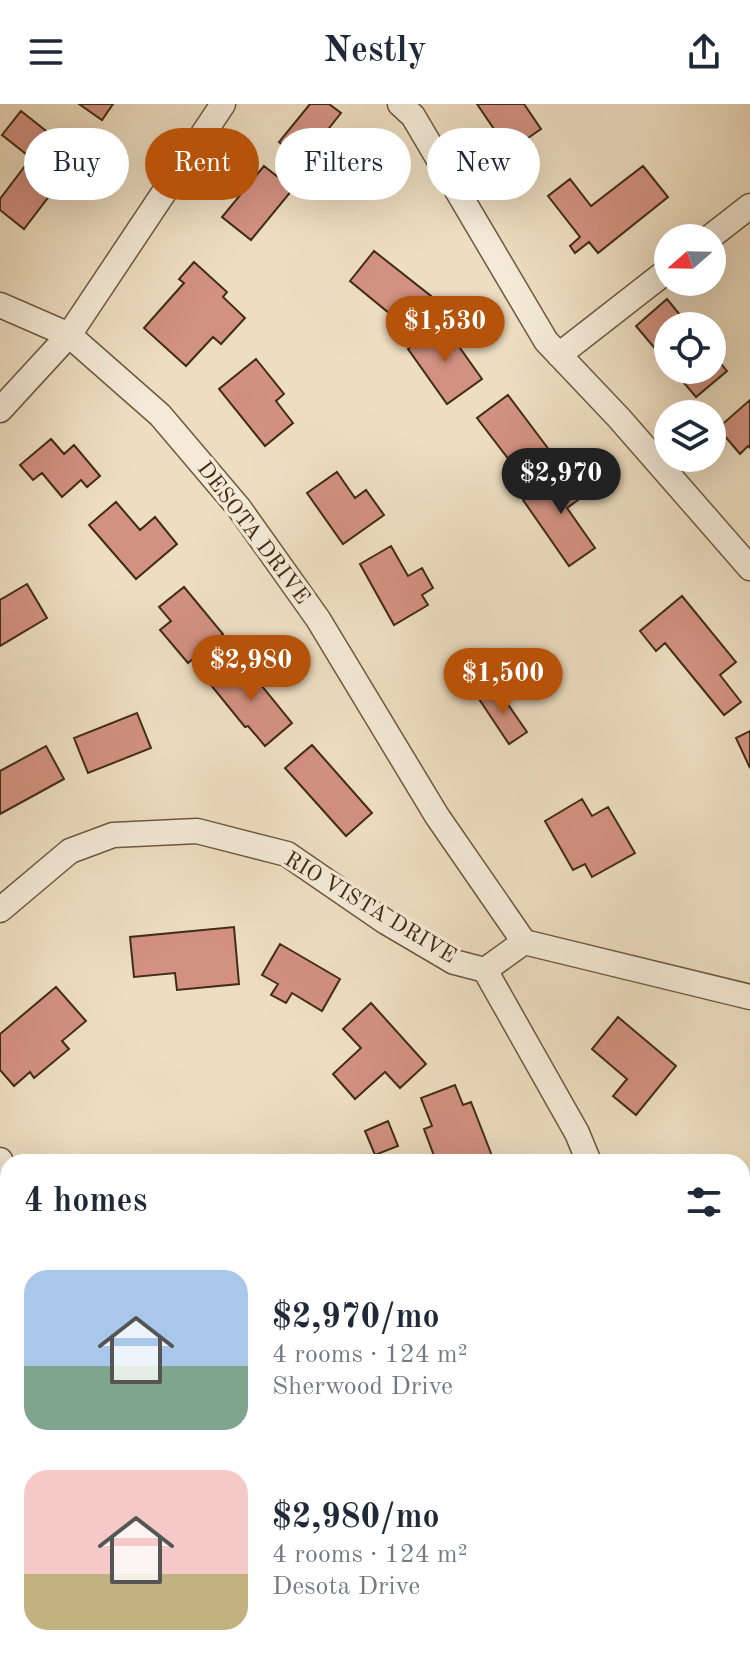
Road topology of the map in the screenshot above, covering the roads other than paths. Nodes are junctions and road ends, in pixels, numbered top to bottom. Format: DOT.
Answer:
graph roads {
  1 [pos="223,104"];
  2 [pos="400,104"];
  3 [pos="750,206"];
  4 [pos="726,225"];
  5 [pos="654,281"];
  6 [pos="0,305"];
  7 [pos="69,335"];
  8 [pos="559,355"];
  9 [pos="0,410"];
  10 [pos="750,568"];
  11 [pos="0,910"];
  12 [pos="524,942"];
  13 [pos="485,970"];
  14 [pos="750,997"];
  15 [pos="586,1154"];
  1 -- 7 [label="street"];
  2 -- 8 [label="street"];
  3 -- 4 [label="street"];
  5 -- 8 [label="street"];
  6 -- 7 [label="street, DESOTA DRIVE"];
  7 -- 9 [label="street"];
  7 -- 12 [label="street, DESOTA DRIVE"];
  8 -- 10 [label="street"];
  11 -- 13 [label="street, RIO VISTA DRIVE"];
  12 -- 13 [label="street, RIO VISTA DRIVE"];
  12 -- 14 [label="street"];
  13 -- 15 [label="street"];
}
